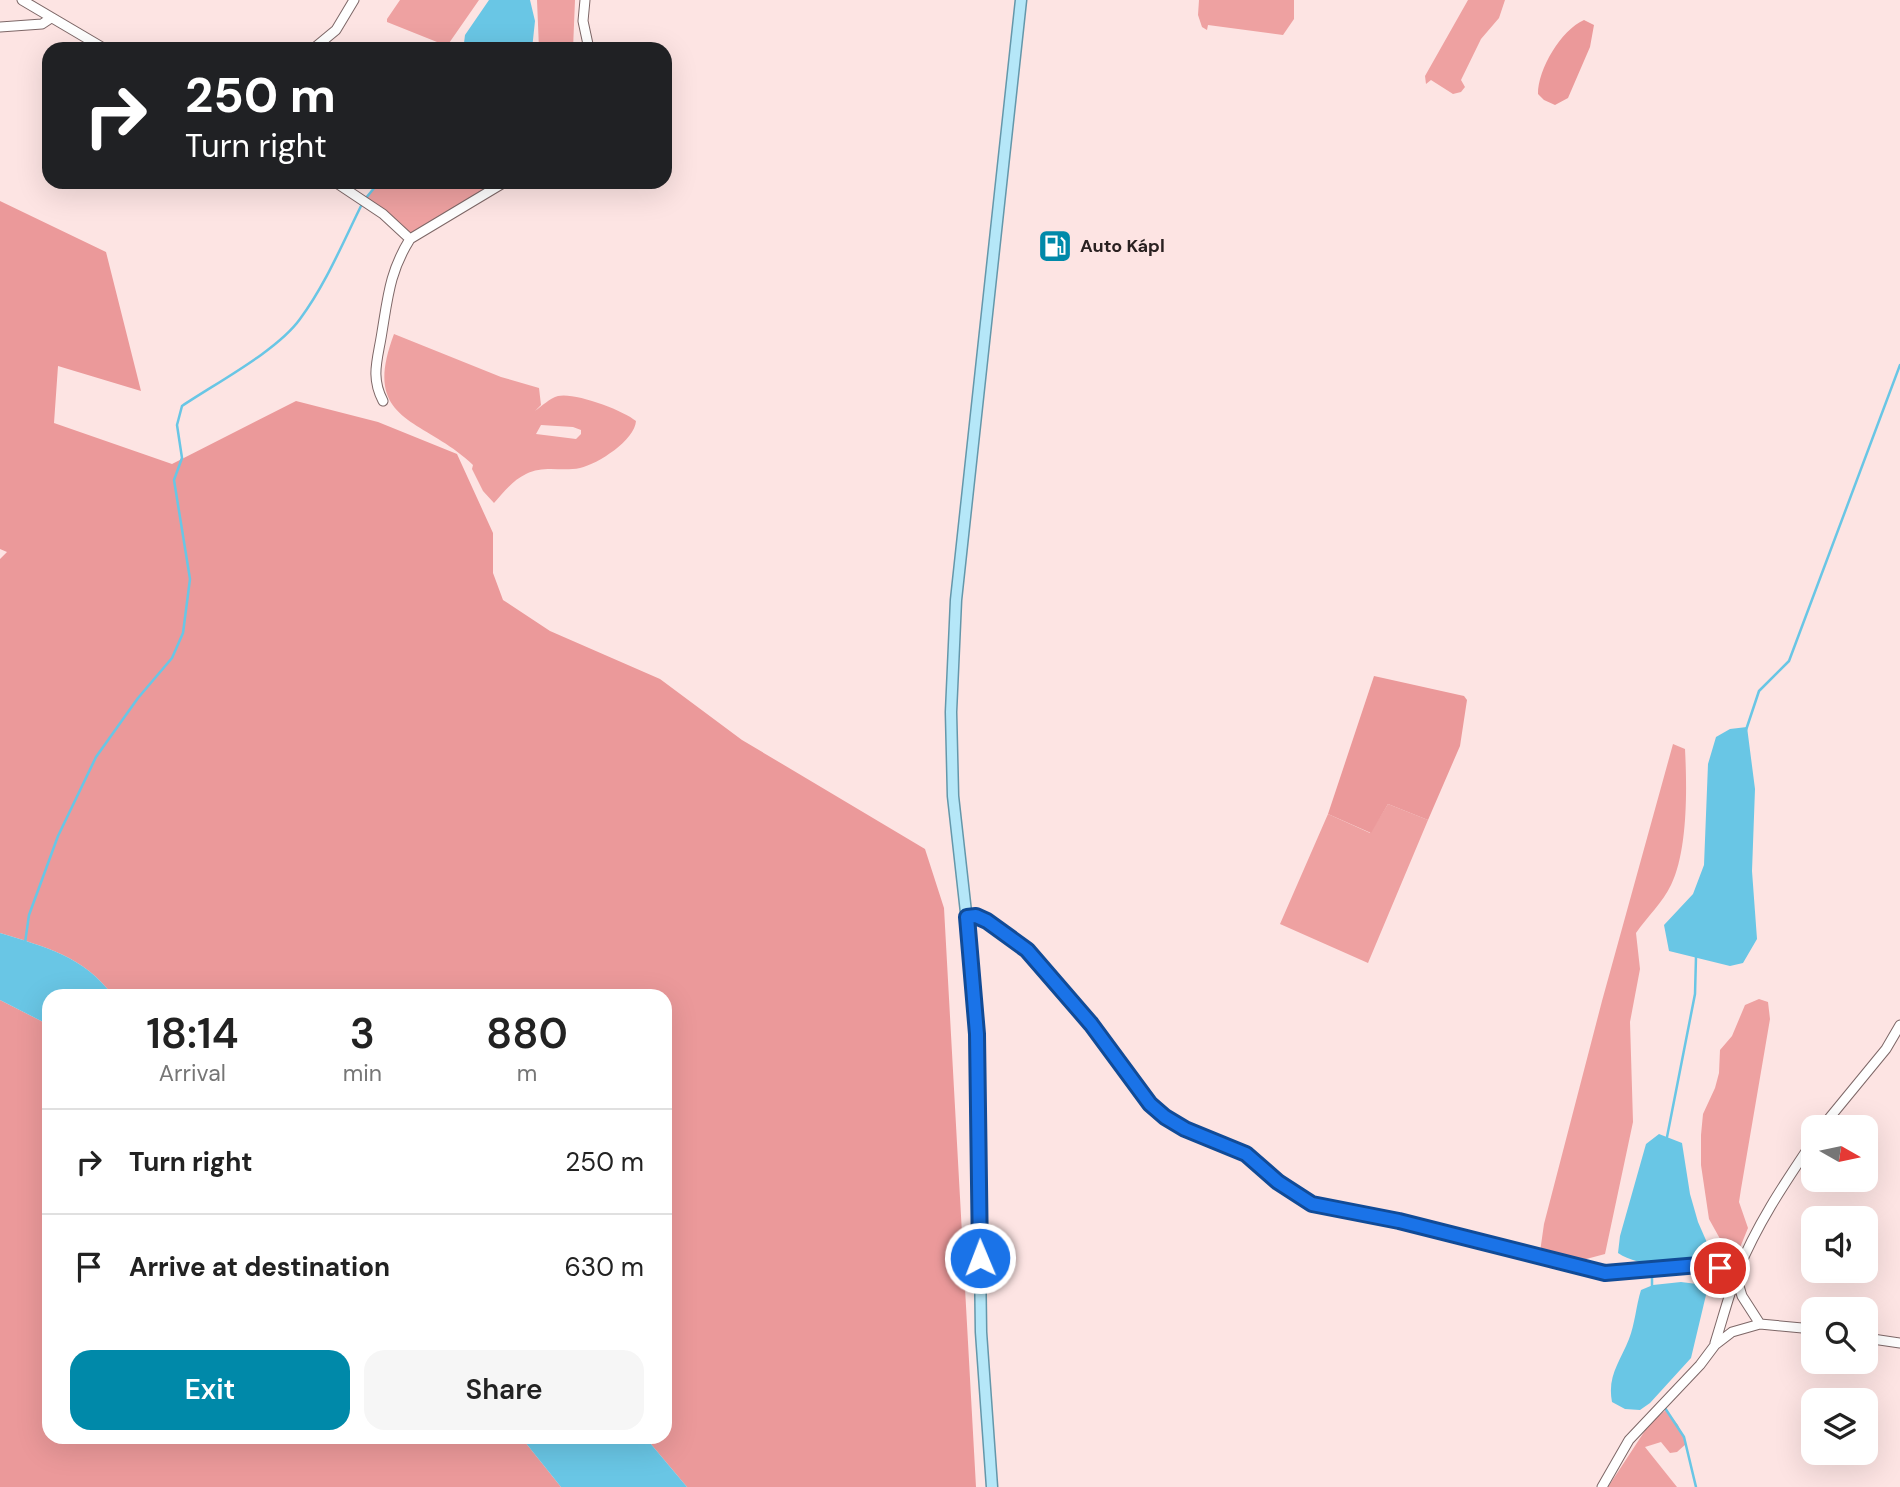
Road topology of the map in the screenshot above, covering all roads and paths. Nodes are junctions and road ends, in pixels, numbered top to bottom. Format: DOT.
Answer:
graph roads {
  1 [pos="22,0"];
  2 [pos="354,0"];
  3 [pos="585,0"];
  4 [pos="1021,0"];
  5 [pos="51,18"];
  6 [pos="0,27"];
  7 [pos="93,42"];
  8 [pos="321,42"];
  9 [pos="588,42"];
  10 [pos="346,189"];
  11 [pos="493,189"];
  12 [pos="410,239"];
  13 [pos="383,401"];
  14 [pos="967,917"];
  15 [pos="1900,1025"];
  16 [pos="1832,1115"];
  17 [pos="1801,1159"];
  18 [pos="1736,1276"];
  19 [pos="1760,1324"];
  20 [pos="1801,1328"];
  21 [pos="1878,1340"];
  22 [pos="1900,1343"];
  23 [pos="1715,1345"];
  24 [pos="992,1487"];
  25 [pos="1602,1487"];
  1 -- 5 [label="street"];
  2 -- 8 [label="street"];
  3 -- 9 [label="street"];
  4 -- 14 [label="main road"];
  5 -- 6 [label="street"];
  5 -- 7 [label="street"];
  10 -- 12 [label="street"];
  11 -- 12 [label="street"];
  12 -- 13 [label="street"];
  14 -- 18 [label="street"];
  14 -- 24 [label="main road"];
  15 -- 16 [label="street"];
  17 -- 18 [label="street"];
  18 -- 19 [label="street"];
  18 -- 23 [label="street"];
  19 -- 20 [label="street"];
  19 -- 23 [label="street"];
  21 -- 22 [label="street"];
  23 -- 25 [label="street"];
}
